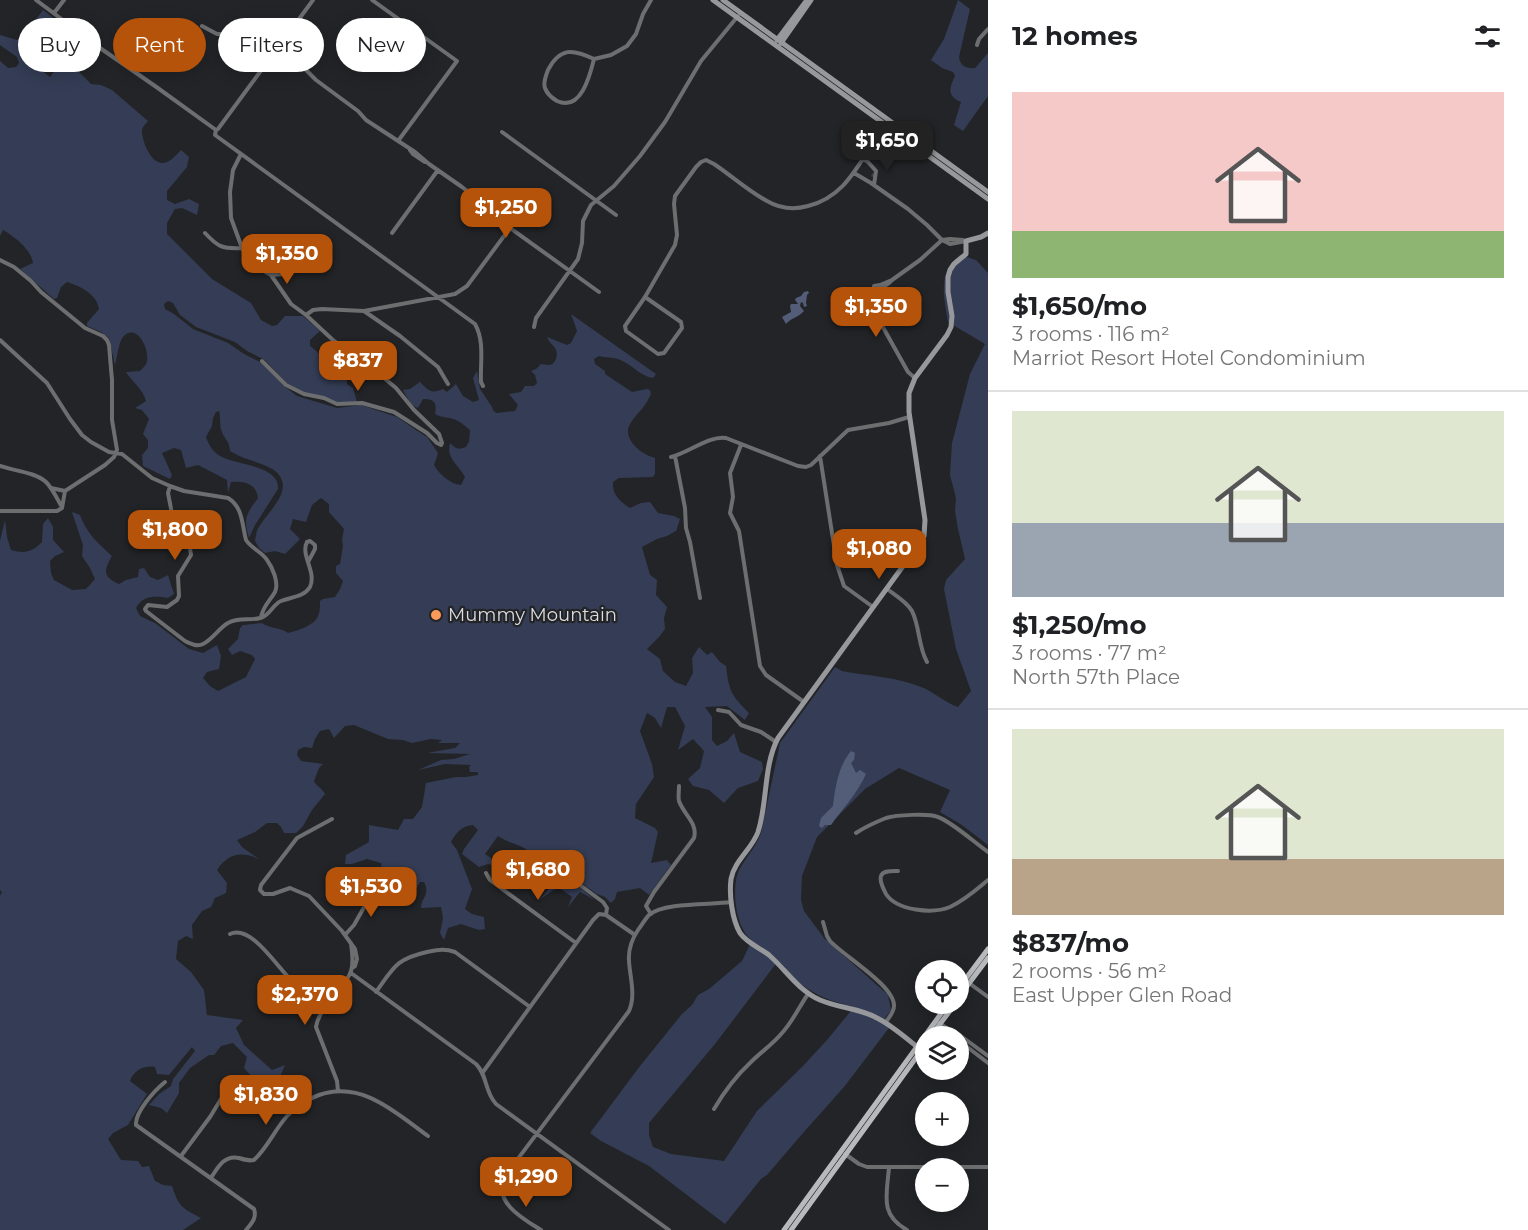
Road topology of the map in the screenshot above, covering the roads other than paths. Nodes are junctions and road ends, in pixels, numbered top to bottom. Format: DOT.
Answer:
graph roads {
  1 [pos="36,0"];
  2 [pos="64,0"];
  3 [pos="313,0"];
  4 [pos="372,0"];
  5 [pos="651,0"];
  6 [pos="713,0"];
  7 [pos="723,0"];
  8 [pos="809,0"];
  9 [pos="54,14"];
  10 [pos="738,15"];
  11 [pos="300,18"];
  12 [pos="988,29"];
  13 [pos="778,43"];
  14 [pos="977,45"];
  15 [pos="594,59"];
  16 [pos="259,72"];
  17 [pos="308,72"];
  18 [pos="879,120"];
  19 [pos="904,131"];
  20 [pos="215,132"];
  21 [pos="502,132"];
  22 [pos="880,133"];
  23 [pos="398,141"];
  24 [pos="241,154"];
  25 [pos="862,159"];
  26 [pos="872,166"];
  27 [pos="438,170"];
  28 [pos="954,171"];
  29 [pos="854,173"];
  30 [pos="873,184"];
  31 [pos="988,192"];
  32 [pos="988,199"];
  33 [pos="596,200"];
  34 [pos="616,215"];
  35 [pos="510,228"];
  36 [pos="205,233"];
  37 [pos="392,233"];
  38 [pos="988,233"];
  39 [pos="942,240"];
  40 [pos="966,241"];
  41 [pos="242,248"];
  42 [pos="0,260"];
  43 [pos="299,269"];
  44 [pos="569,271"];
  45 [pos="271,275"];
  46 [pos="599,292"];
  47 [pos="439,297"];
  48 [pos="645,297"];
  49 [pos="364,311"];
  50 [pos="306,315"];
  51 [pos="534,327"];
  52 [pos="0,340"];
  53 [pos="262,361"];
  54 [pos="915,378"];
  55 [pos="448,384"];
  56 [pos="483,386"];
  57 [pos="909,417"];
  58 [pos="741,445"];
  59 [pos="116,453"];
  60 [pos="820,456"];
  61 [pos="0,466"];
  62 [pos="170,486"];
  63 [pos="51,488"];
  64 [pos="65,491"];
  65 [pos="62,508"];
  66 [pos="0,511"];
  67 [pos="308,562"];
  68 [pos="887,589"];
  69 [pos="699,598"];
  70 [pos="873,608"];
  71 [pos="261,618"];
  72 [pos="927,662"];
  73 [pos="804,702"];
  74 [pos="718,710"];
  75 [pos="776,742"];
  76 [pos="679,786"];
  77 [pos="332,819"];
  78 [pos="856,833"];
  79 [pos="988,852"];
  80 [pos="561,871"];
  81 [pos="898,871"];
  82 [pos="486,873"];
  83 [pos="988,880"];
  84 [pos="376,886"];
  85 [pos="732,902"];
  86 [pos="651,914"];
  87 [pos="606,915"];
  88 [pos="823,922"];
  89 [pos="230,934"];
  90 [pos="345,935"];
  91 [pos="635,935"];
  92 [pos="576,943"];
  93 [pos="988,949"];
  94 [pos="988,958"];
  95 [pos="351,970"];
  96 [pos="969,979"];
  97 [pos="969,980"];
  98 [pos="969,983"];
  99 [pos="376,992"];
  100 [pos="808,994"];
  101 [pos="988,997"];
  102 [pos="332,999"];
  103 [pos="530,1007"];
  104 [pos="942,1014"];
  105 [pos="946,1014"];
  106 [pos="938,1022"];
  107 [pos="885,1023"];
  108 [pos="935,1026"];
  109 [pos="936,1026"];
  110 [pos="944,1026"];
  111 [pos="915,1045"];
  112 [pos="969,1045"];
  113 [pos="969,1046"];
  114 [pos="975,1050"];
  115 [pos="915,1054"];
  116 [pos="988,1056"];
  117 [pos="988,1063"];
  118 [pos="483,1072"];
  119 [pos="165,1082"];
  120 [pos="234,1083"];
  121 [pos="338,1091"];
  122 [pos="714,1109"];
  123 [pos="537,1133"];
  124 [pos="428,1136"];
  125 [pos="844,1153"];
  126 [pos="181,1156"];
  127 [pos="889,1167"];
  128 [pos="988,1167"];
  129 [pos="211,1178"];
  130 [pos="246,1230"];
  131 [pos="541,1230"];
  132 [pos="669,1230"];
  133 [pos="784,1230"];
  134 [pos="791,1230"];
  135 [pos="907,1230"];
  1 -- 9 [label="street"];
  2 -- 9 [label="street"];
  3 -- 11 [label="street"];
  4 -- 23 [label="street"];
  5 -- 15 [label="street"];
  6 -- 10 [label="street"];
  7 -- 10 [label="street"];
  8 -- 13 [label="street"];
  9 -- 20 [label="street"];
  10 -- 13 [label="street"];
  10 -- 33 [label="street"];
  12 -- 14 [label="street"];
  13 -- 18 [label="street"];
  13 -- 19 [label="street"];
  15 -- 15 [label="street"];
  16 -- 20 [label="street"];
  17 -- 23 [label="street"];
  18 -- 19 [label="street"];
  18 -- 28 [label="street"];
  19 -- 28 [label="street"];
  20 -- 24 [label="street"];
  21 -- 33 [label="street"];
  22 -- 25 [label="street"];
  23 -- 27 [label="street"];
  24 -- 41 [label="street"];
  24 -- 47 [label="street"];
  25 -- 26 [label="street"];
  25 -- 29 [label="street"];
  26 -- 30 [label="street"];
  26 -- 30 [label="street"];
  27 -- 35 [label="street"];
  27 -- 37 [label="street"];
  28 -- 31 [label="street"];
  28 -- 32 [label="street"];
  29 -- 30 [label="street"];
  29 -- 48 [label="street"];
  30 -- 39 [label="street"];
  33 -- 34 [label="street"];
  33 -- 44 [label="street"];
  35 -- 44 [label="street"];
  35 -- 47 [label="street"];
  36 -- 41 [label="street"];
  38 -- 40 [label="street"];
  39 -- 40 [label="street"];
  39 -- 54 [label="street"];
  40 -- 54 [label="street"];
  41 -- 45 [label="street"];
  42 -- 59 [label="street"];
  43 -- 45 [label="street"];
  44 -- 46 [label="street"];
  44 -- 51 [label="street"];
  45 -- 50 [label="street"];
  47 -- 49 [label="street"];
  47 -- 56 [label="street"];
  48 -- 48 [label="street"];
  49 -- 50 [label="street"];
  49 -- 55 [label="street"];
  50 -- 53 [label="street"];
  52 -- 59 [label="street"];
  54 -- 57 [label="street"];
  57 -- 60 [label="street"];
  57 -- 68 [label="street"];
  58 -- 60 [label="street"];
  58 -- 69 [label="street"];
  58 -- 73 [label="street"];
  59 -- 62 [label="street"];
  59 -- 64 [label="street"];
  60 -- 70 [label="street"];
  61 -- 63 [label="street"];
  62 -- 71 [label="street"];
  62 -- 71 [label="street"];
  63 -- 64 [label="street"];
  63 -- 65 [label="street"];
  64 -- 65 [label="street"];
  65 -- 66 [label="street"];
  67 -- 67 [label="street"];
  67 -- 71 [label="street"];
  68 -- 70 [label="street"];
  68 -- 72 [label="street"];
  70 -- 73 [label="street"];
  73 -- 75 [label="street"];
  74 -- 75 [label="street"];
  75 -- 85 [label="street"];
  76 -- 86 [label="street"];
  77 -- 90 [label="street"];
  78 -- 79 [label="street"];
  80 -- 87 [label="street"];
  81 -- 83 [label="street"];
  82 -- 92 [label="street"];
  84 -- 90 [label="street"];
  85 -- 86 [label="street"];
  85 -- 100 [label="street"];
  86 -- 91 [label="street"];
  87 -- 91 [label="street"];
  87 -- 92 [label="street"];
  88 -- 107 [label="street"];
  89 -- 102 [label="street"];
  90 -- 95 [label="street"];
  91 -- 123 [label="street"];
  92 -- 103 [label="street"];
  93 -- 96 [label="main road"];
  94 -- 97 [label="main road"];
  95 -- 99 [label="street"];
  95 -- 102 [label="street"];
  98 -- 101 [label="street"];
  99 -- 103 [label="street"];
  99 -- 118 [label="street"];
  100 -- 107 [label="street"];
  100 -- 122 [label="street"];
  102 -- 121 [label="street"];
  103 -- 118 [label="street"];
  104 -- 106 [label="main road"];
  105 -- 106 [label="main road"];
  106 -- 108 [label="main road"];
  106 -- 109 [label="main road"];
  106 -- 110 [label="street"];
  107 -- 111 [label="street"];
  112 -- 114 [label="street"];
  113 -- 114 [label="street"];
  114 -- 116 [label="street"];
  114 -- 117 [label="street"];
  115 -- 125 [label="main road"];
  118 -- 123 [label="street"];
  119 -- 126 [label="street"];
  120 -- 126 [label="street"];
  121 -- 124 [label="street"];
  121 -- 129 [label="street"];
  123 -- 131 [label="street"];
  123 -- 132 [label="street"];
  125 -- 127 [label="street"];
  125 -- 133 [label="main road"];
  125 -- 134 [label="main road"];
  126 -- 129 [label="street"];
  127 -- 128 [label="street"];
  127 -- 135 [label="street"];
  129 -- 130 [label="street"];
}
